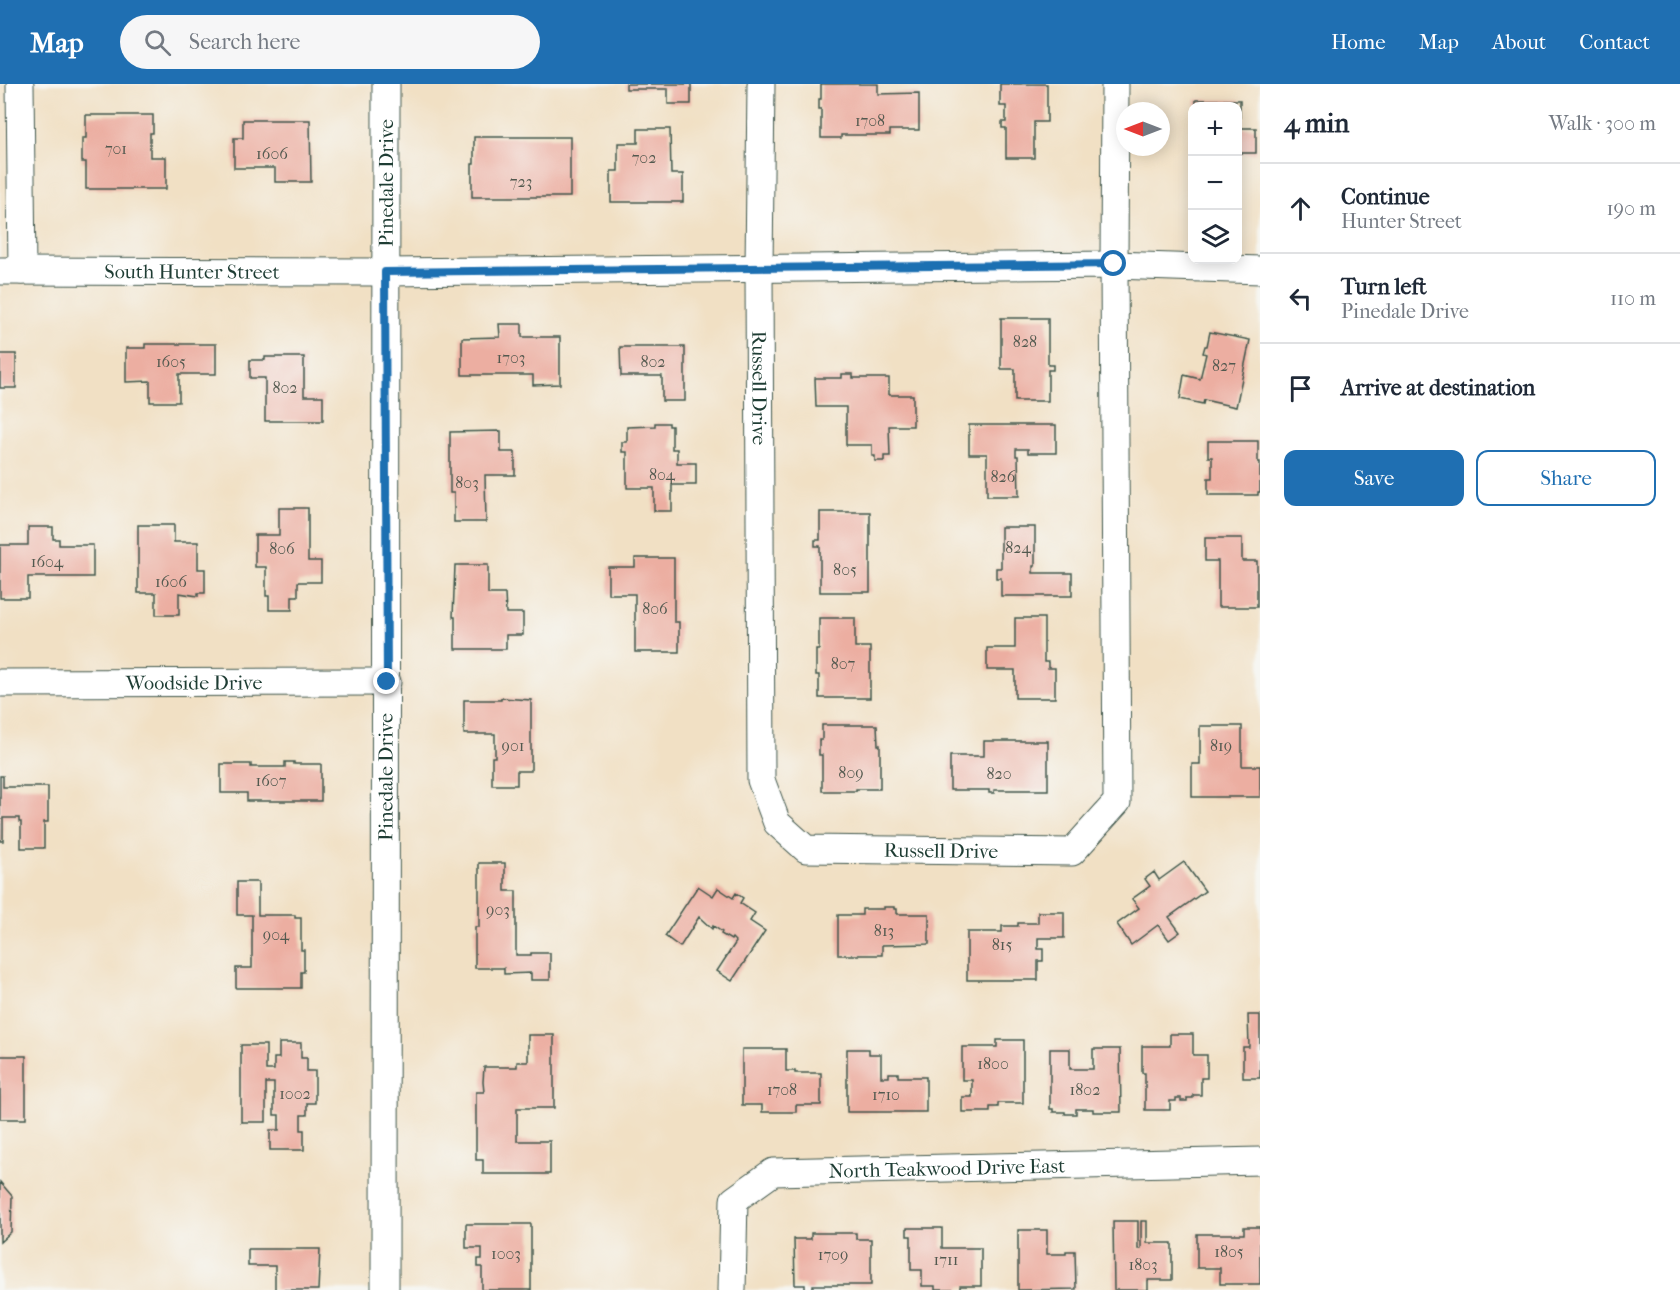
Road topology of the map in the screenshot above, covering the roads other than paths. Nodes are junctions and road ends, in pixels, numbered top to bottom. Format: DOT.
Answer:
graph roads {
  1 [pos="20,84"];
  2 [pos="386,84"];
  3 [pos="761,84"];
  4 [pos="1115,84"];
  5 [pos="1114,264"];
  6 [pos="759,268"];
  7 [pos="1260,270"];
  8 [pos="11,271"];
  9 [pos="385,272"];
  10 [pos="387,682"];
  11 [pos="0,683"];
  12 [pos="1260,1161"];
  13 [pos="385,1290"];
  14 [pos="732,1290"];
  1 -- 8 [label="street"];
  2 -- 9 [label="street, Pinedale Drive"];
  3 -- 6 [label="street, Russell Drive"];
  4 -- 5 [label="street, Russell Drive"];
  5 -- 6 [label="street, South Hunter Street"];
  5 -- 6 [label="street, Russell Drive"];
  5 -- 7 [label="street, South Hunter Street"];
  6 -- 9 [label="street, South Hunter Street"];
  8 -- 9 [label="street, South Hunter Street"];
  9 -- 10 [label="street, Pinedale Drive"];
  10 -- 11 [label="street, Woodside Drive"];
  10 -- 13 [label="street, Pinedale Drive"];
  12 -- 14 [label="street, North Teakwood Drive East"];
}
